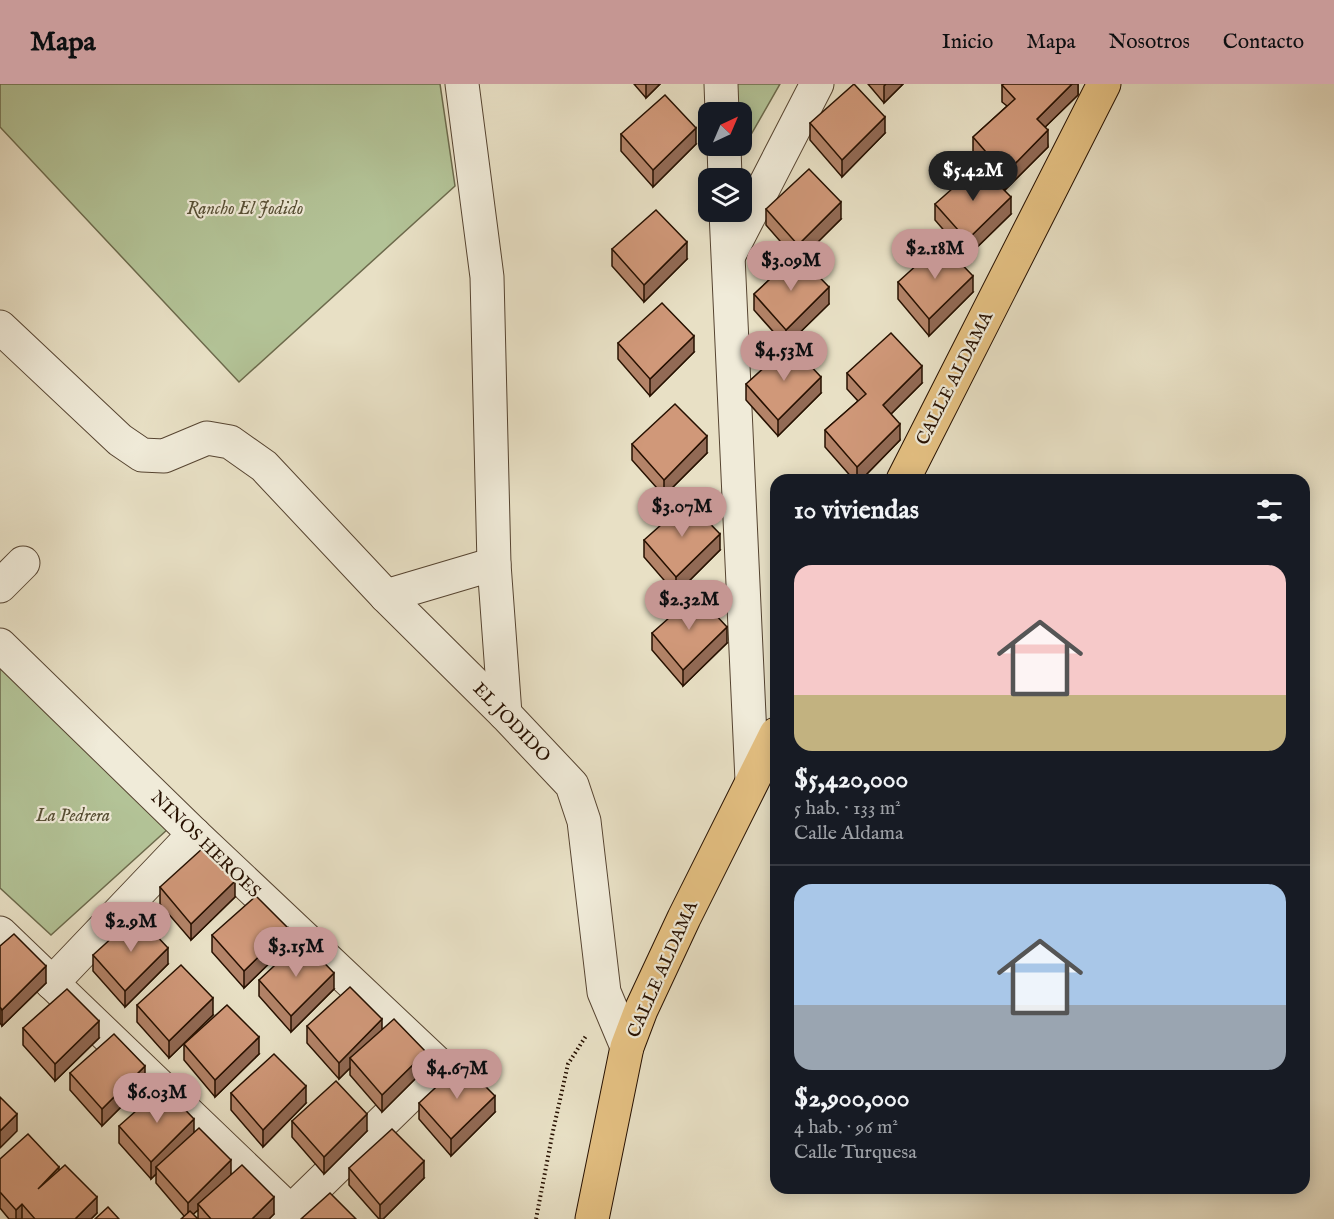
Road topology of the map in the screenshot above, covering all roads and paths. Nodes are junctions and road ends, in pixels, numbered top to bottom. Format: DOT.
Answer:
graph roads {
  1 [pos="462,84"];
  2 [pos="721,84"];
  3 [pos="817,84"];
  4 [pos="1104,84"];
  5 [pos="722,102"];
  6 [pos="726,222"];
  7 [pos="728,256"];
  8 [pos="0,327"];
  9 [pos="906,474"];
  10 [pos="23,563"];
  11 [pos="494,564"];
  12 [pos="0,586"];
  13 [pos="386,596"];
  14 [pos="0,645"];
  15 [pos="505,714"];
  16 [pos="770,746"];
  17 [pos="752,781"];
  18 [pos="194,834"];
  19 [pos="0,933"];
  20 [pos="52,983"];
  21 [pos="604,992"];
  22 [pos="627,1047"];
  23 [pos="287,1215"];
  24 [pos="536,1219"];
  25 [pos="592,1219"];
  1 -- 11 [label="street"];
  2 -- 5 [label="street"];
  3 -- 7 [label="street"];
  4 -- 9 [label="main road, CALLE ALDAMA"];
  6 -- 7 [label="street"];
  7 -- 17 [label="street"];
  8 -- 13 [label="street, EL JODIDO"];
  10 -- 12 [label="street"];
  11 -- 13 [label="street"];
  11 -- 15 [label="street"];
  13 -- 15 [label="street, EL JODIDO"];
  14 -- 18 [label="street, NINOS HEROES"];
  15 -- 21 [label="street, EL JODIDO"];
  16 -- 17 [label="main road, CALLE ALDAMA"];
  17 -- 22 [label="main road, CALLE ALDAMA"];
  18 -- 20 [label="street"];
  18 -- 23 [label="street, NINOS HEROES"];
  19 -- 20 [label="street"];
  20 -- 23 [label="street"];
  21 -- 22 [label="street, EL JODIDO"];
  21 -- 24 [label="path"];
  22 -- 25 [label="main road, CALLE ALDAMA"];
}
